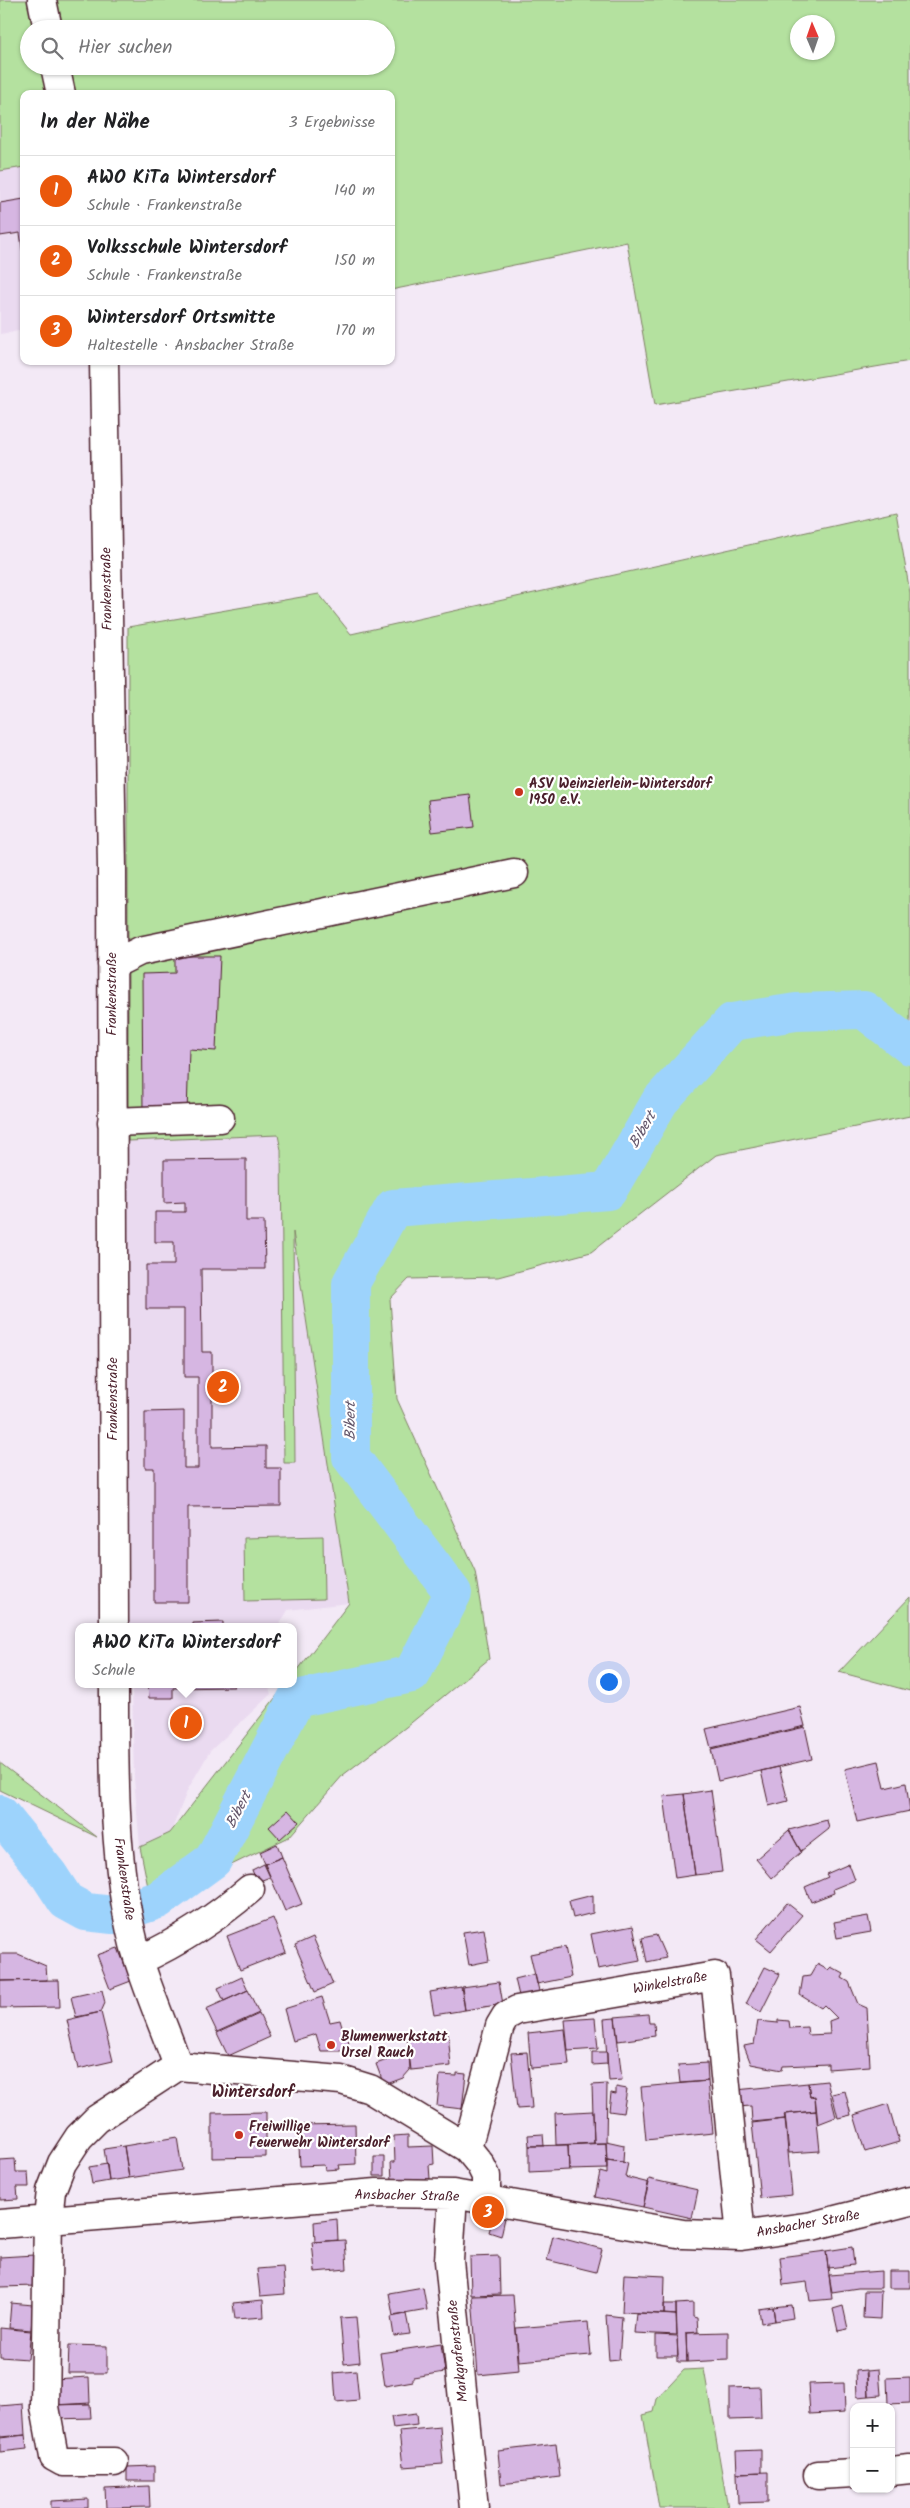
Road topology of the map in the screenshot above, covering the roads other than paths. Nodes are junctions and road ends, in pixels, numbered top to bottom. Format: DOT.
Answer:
graph roads {
  1 [pos="42,0"];
  2 [pos="46,20"];
  3 [pos="57,75"];
  4 [pos="60,90"];
  5 [pos="104,365"];
  6 [pos="514,873"];
  7 [pos="112,965"];
  8 [pos="220,1118"];
  9 [pos="112,1122"];
  10 [pos="114,1623"];
  11 [pos="114,1688"];
  12 [pos="250,1889"];
  13 [pos="137,1952"];
  14 [pos="178,2066"];
  15 [pos="467,2148"];
  16 [pos="453,2194"];
  17 [pos="486,2201"];
  18 [pos="910,2201"];
  19 [pos="48,2218"];
  20 [pos="0,2224"];
  21 [pos="741,2236"];
  22 [pos="114,2462"];
  23 [pos="895,2470"];
  24 [pos="910,2470"];
  25 [pos="850,2473"];
  26 [pos="818,2475"];
  27 [pos="474,2508"];
  1 -- 2 [label="street"];
  3 -- 4 [label="street"];
  5 -- 7 [label="street, Frankenstraße"];
  6 -- 7 [label="street"];
  7 -- 9 [label="street, Frankenstraße"];
  8 -- 9 [label="street"];
  9 -- 10 [label="street, Frankenstraße"];
  11 -- 13 [label="street, Frankenstraße"];
  12 -- 13 [label="street"];
  13 -- 14 [label="street, Frankenstraße"];
  14 -- 15 [label="street"];
  14 -- 19 [label="street"];
  15 -- 17 [label="street"];
  15 -- 21 [label="street, Winkelstraße"];
  16 -- 17 [label="street, Ansbacher Straße"];
  16 -- 19 [label="street, Ansbacher Straße"];
  16 -- 27 [label="street, Markgrafenstraße"];
  17 -- 21 [label="street, Ansbacher Straße"];
  18 -- 21 [label="street, Ansbacher Straße"];
  19 -- 20 [label="street, Ansbacher Straße"];
  19 -- 22 [label="street"];
  23 -- 24 [label="street"];
  25 -- 26 [label="street"];
}
